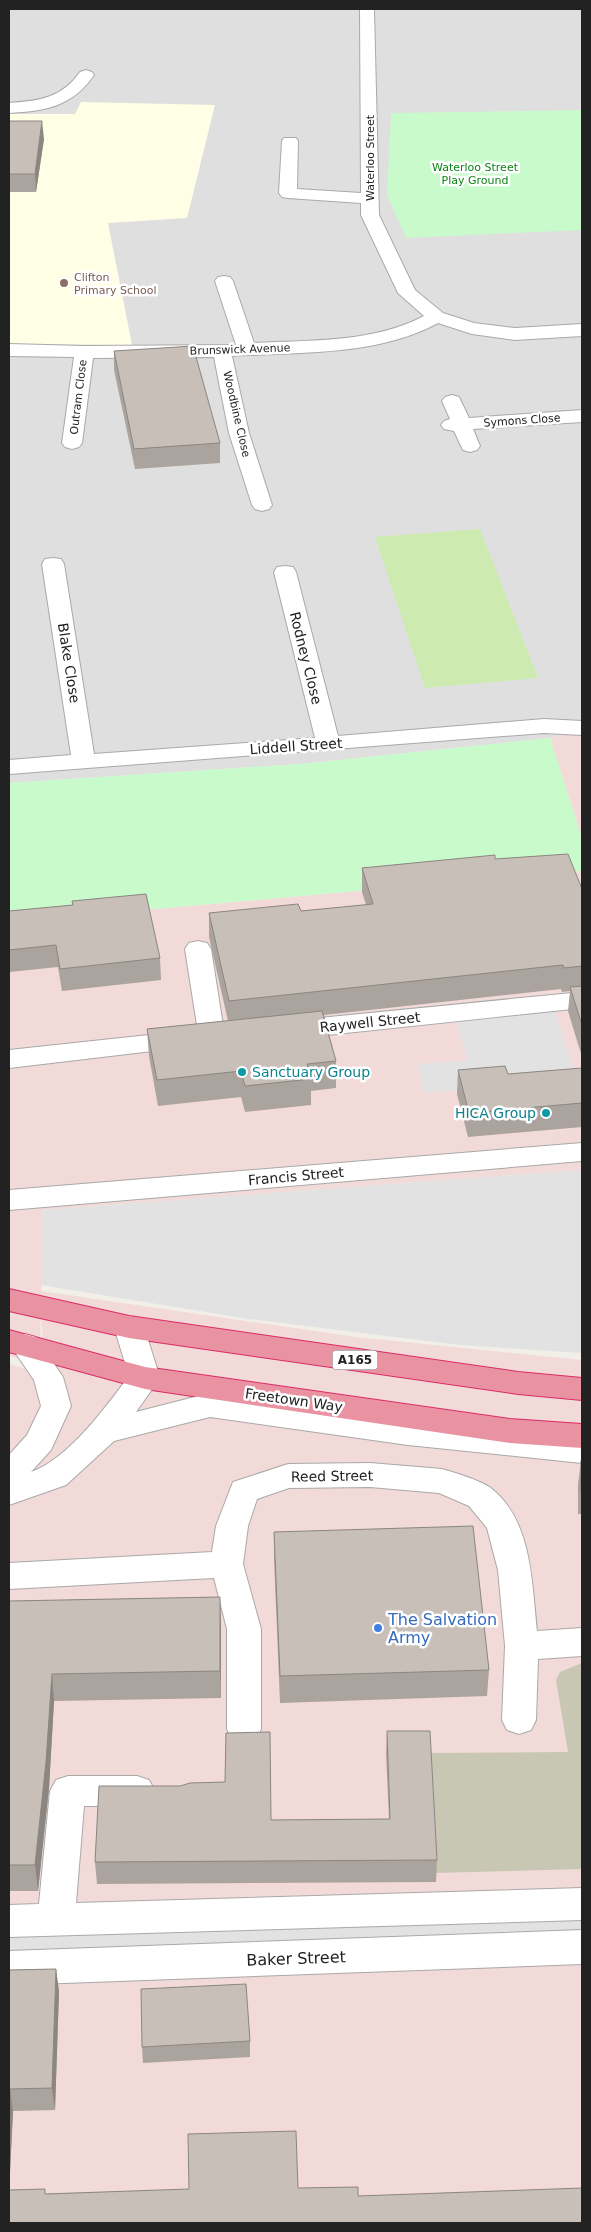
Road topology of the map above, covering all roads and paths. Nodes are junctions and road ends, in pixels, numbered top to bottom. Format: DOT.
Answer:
graph roads {
  1 [pos="367,9"];
  2 [pos="86,75"];
  3 [pos="9,108"];
  4 [pos="290,141"];
  5 [pos="370,199"];
  6 [pos="224,281"];
  7 [pos="436,317"];
  8 [pos="582,330"];
  9 [pos="247,349"];
  10 [pos="9,350"];
  11 [pos="222,350"];
  12 [pos="84,352"];
  13 [pos="452,401"];
  14 [pos="582,416"];
  15 [pos="456,425"];
  16 [pos="72,443"];
  17 [pos="470,446"];
  18 [pos="262,505"];
  19 [pos="53,564"];
  20 [pos="284,572"];
  21 [pos="582,728"];
  22 [pos="328,744"];
  23 [pos="84,762"];
  24 [pos="9,767"];
  25 [pos="198,949"];
  26 [pos="582,1000"];
  27 [pos="261,1033"];
  28 [pos="9,1059"];
  29 [pos="582,1152"];
  30 [pos="9,1200"];
  31 [pos="9,1300"];
  32 [pos="129,1327"];
  33 [pos="17,1343"];
  34 [pos="145,1378"];
  35 [pos="582,1389"];
  36 [pos="104,1432"];
  37 [pos="582,1436"];
  38 [pos="582,1451"];
  39 [pos="9,1475"];
  40 [pos="9,1493"];
  41 [pos="227,1564"];
  42 [pos="9,1576"];
  43 [pos="582,1642"];
  44 [pos="522,1646"];
  45 [pos="519,1720"];
  46 [pos="244,1729"];
  47 [pos="172,1791"];
  48 [pos="582,1904"];
  49 [pos="56,1920"];
  50 [pos="9,1921"];
  51 [pos="582,1947"];
  52 [pos="9,1968"];
  1 -- 5 [label="street, Waterloo Street"];
  2 -- 3 [label="street"];
  4 -- 5 [label="street"];
  5 -- 7 [label="street, Waterloo Street"];
  6 -- 9 [label="street"];
  7 -- 8 [label="street, Waterloo Street"];
  7 -- 9 [label="street, Brunswick Avenue"];
  9 -- 11 [label="street, Brunswick Avenue"];
  10 -- 12 [label="street, Brunswick Avenue"];
  11 -- 12 [label="street, Brunswick Avenue"];
  11 -- 18 [label="street, Woodbine Close"];
  12 -- 16 [label="street, Outram Close"];
  13 -- 15 [label="street, Symons Close"];
  14 -- 15 [label="street, Symons Close"];
  15 -- 17 [label="street, Symons Close"];
  19 -- 23 [label="street, Blake Close"];
  20 -- 22 [label="street, Rodney Close"];
  21 -- 22 [label="street, Liddell Street"];
  22 -- 23 [label="street, Liddell Street"];
  23 -- 24 [label="street, Liddell Street"];
  25 -- 28 [label="street"];
  26 -- 27 [label="street, Raywell Street"];
  29 -- 30 [label="street, Francis Street"];
  31 -- 32 [label="highway, A165"];
  32 -- 34 [label="street"];
  32 -- 35 [label="highway, A165"];
  33 -- 34 [label="highway, Freetown Way"];
  33 -- 39 [label="street"];
  34 -- 36 [label="street"];
  34 -- 37 [label="highway, Freetown Way"];
  36 -- 38 [label="street"];
  36 -- 40 [label="street"];
  41 -- 42 [label="street"];
  41 -- 44 [label="street, Reed Street"];
  41 -- 46 [label="street"];
  43 -- 44 [label="street"];
  44 -- 45 [label="street, Reed Street"];
  47 -- 49 [label="street"];
  48 -- 49 [label="street"];
  49 -- 50 [label="street"];
  51 -- 52 [label="street, Baker Street"];
}
